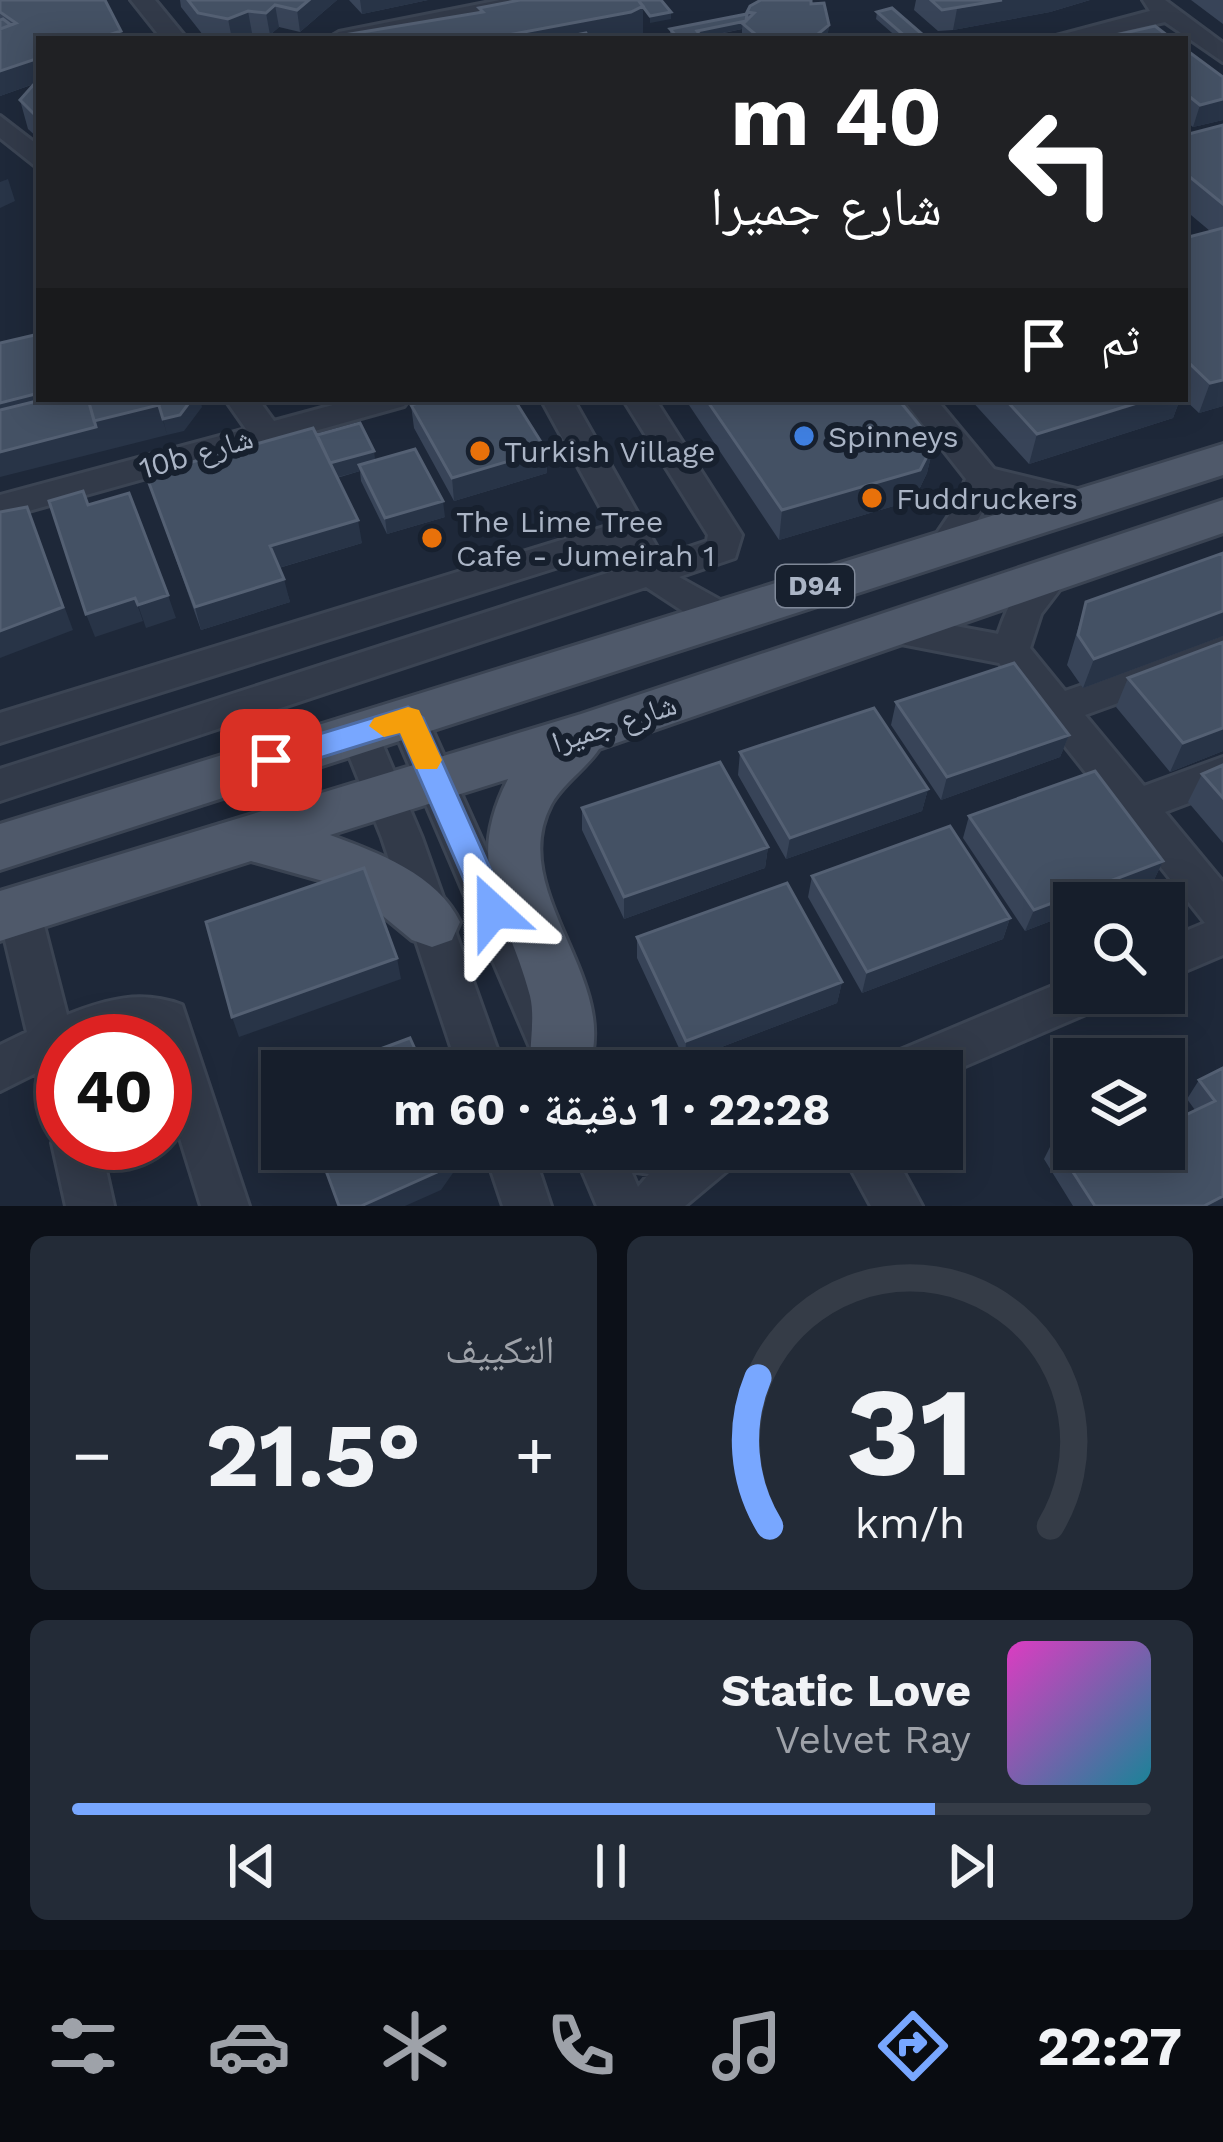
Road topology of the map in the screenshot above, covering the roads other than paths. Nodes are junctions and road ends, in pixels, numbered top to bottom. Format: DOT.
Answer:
graph roads {
  1 [pos="535,0"];
  2 [pos="154,4"];
  3 [pos="1160,7"];
  4 [pos="173,36"];
  5 [pos="354,36"];
  6 [pos="1068,36"];
  7 [pos="1223,56"];
  8 [pos="0,124"];
  9 [pos="36,158"];
  10 [pos="243,402"];
  11 [pos="382,402"];
  12 [pos="559,402"];
  13 [pos="641,402"];
  14 [pos="922,402"];
  15 [pos="266,434"];
  16 [pos="1223,459"];
  17 [pos="983,478"];
  18 [pos="1085,502"];
  19 [pos="0,507"];
  20 [pos="1223,516"];
  21 [pos="629,532"];
  22 [pos="946,544"];
  23 [pos="653,572"];
  24 [pos="1052,576"];
  25 [pos="720,617"];
  26 [pos="896,629"];
  27 [pos="1223,650"];
  28 [pos="1010,651"];
  29 [pos="1058,709"];
  30 [pos="383,726"];
  31 [pos="0,728"];
  32 [pos="583,734"];
  33 [pos="1223,772"];
  34 [pos="0,785"];
  35 [pos="411,788"];
  36 [pos="1136,806"];
  37 [pos="250,838"];
  38 [pos="0,847"];
  39 [pos="10,913"];
  40 [pos="1223,914"];
  41 [pos="432,922"];
  42 [pos="1223,935"];
  43 [pos="1185,951"];
  44 [pos="1053,1007"];
  45 [pos="43,1014"];
  46 [pos="36,1050"];
  47 [pos="475,1050"];
  48 [pos="553,1050"];
  49 [pos="562,1050"];
  50 [pos="952,1050"];
  51 [pos="0,1069"];
  52 [pos="192,1102"];
  53 [pos="82,1170"];
  54 [pos="515,1170"];
  55 [pos="607,1170"];
  56 [pos="692,1170"];
  57 [pos="872,1170"];
  58 [pos="885,1202"];
  59 [pos="90,1206"];
  60 [pos="225,1206"];
  61 [pos="527,1206"];
  62 [pos="622,1206"];
  63 [pos="655,1206"];
  1 -- 5 [label="street"];
  2 -- 4 [label="street"];
  3 -- 6 [label="street"];
  3 -- 7 [label="street"];
  8 -- 9 [label="street"];
  10 -- 15 [label="street"];
  11 -- 15 [label="street, 10b شارع"];
  12 -- 21 [label="street"];
  13 -- 23 [label="street"];
  14 -- 17 [label="street"];
  15 -- 19 [label="street, 10b شارع"];
  16 -- 18 [label="main road, D94"];
  17 -- 18 [label="street"];
  17 -- 22 [label="street"];
  18 -- 22 [label="main road, D94"];
  20 -- 24 [label="main road, شارع جميرا / D94"];
  21 -- 23 [label="street"];
  21 -- 31 [label="street"];
  22 -- 25 [label="main road, D94"];
  23 -- 25 [label="street"];
  23 -- 34 [label="street"];
  24 -- 26 [label="main road, شارع جميرا / D94"];
  24 -- 28 [label="street"];
  25 -- 30 [label="main road, D94"];
  26 -- 28 [label="street"];
  26 -- 32 [label="main road, شارع جميرا / D94"];
  27 -- 29 [label="street"];
  28 -- 29 [label="street"];
  29 -- 36 [label="street"];
  30 -- 35 [label="street"];
  30 -- 38 [label="main road, D94"];
  32 -- 35 [label="main road, شارع جميرا / D94"];
  32 -- 49 [label="main road"];
  33 -- 36 [label="street"];
  35 -- 37 [label="main road, شارع جميرا / D94"];
  35 -- 41 [label="street"];
  35 -- 48 [label="street"];
  36 -- 40 [label="street"];
  37 -- 39 [label="main road, شارع جميرا / D94"];
  37 -- 41 [label="main road"];
  39 -- 45 [label="street"];
  41 -- 47 [label="street"];
  42 -- 43 [label="street"];
  44 -- 50 [label="street"];
  46 -- 51 [label="street"];
  52 -- 60 [label="street"];
  53 -- 59 [label="street"];
  54 -- 61 [label="street"];
  55 -- 62 [label="street"];
  56 -- 63 [label="street"];
  57 -- 58 [label="street"];
}
